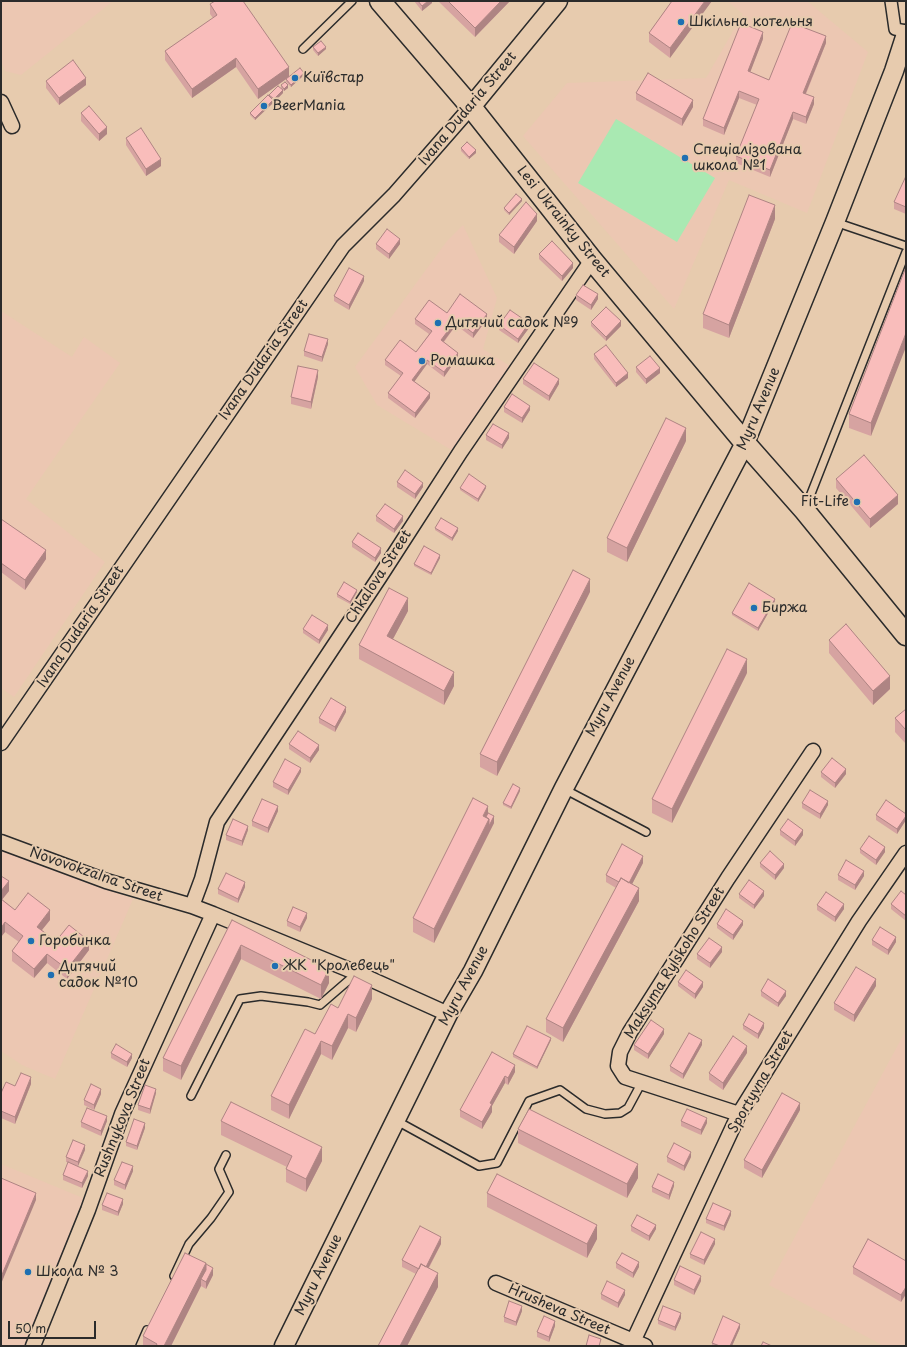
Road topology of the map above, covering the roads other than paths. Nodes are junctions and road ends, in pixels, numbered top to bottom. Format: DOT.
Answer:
graph roads {
  1 [pos="352,1"];
  2 [pos="380,1"];
  3 [pos="558,1"];
  4 [pos="891,1"];
  5 [pos="906,31"];
  6 [pos="906,34"];
  7 [pos="303,49"];
  8 [pos="1,102"];
  9 [pos="471,107"];
  10 [pos="12,126"];
  11 [pos="835,222"];
  12 [pos="906,246"];
  13 [pos="906,252"];
  14 [pos="592,260"];
  15 [pos="745,443"];
  16 [pos="805,511"];
  17 [pos="906,635"];
  18 [pos="1,743"];
  19 [pos="813,751"];
  20 [pos="564,788"];
  21 [pos="646,832"];
  22 [pos="1,842"];
  23 [pos="906,853"];
  24 [pos="192,906"];
  25 [pos="213,914"];
  26 [pos="357,973"];
  27 [pos="448,1014"];
  28 [pos="642,1082"];
  29 [pos="191,1096"];
  30 [pos="740,1114"];
  31 [pos="396,1121"];
  32 [pos="226,1155"];
  33 [pos="496,1283"];
  34 [pos="169,1285"];
  35 [pos="150,1326"];
  36 [pos="637,1344"];
  37 [pos="33,1346"];
  38 [pos="140,1346"];
  39 [pos="284,1346"];
  1 -- 7 [label="lane"];
  2 -- 9 [label="main road, Lesi Ukrainky Street"];
  3 -- 9 [label="street, Ivana Dudaria Street"];
  4 -- 5 [label="street"];
  6 -- 11 [label="street, Myru Avenue"];
  8 -- 10 [label="street"];
  9 -- 14 [label="main road, Lesi Ukrainky Street"];
  9 -- 18 [label="street, Ivana Dudaria Street"];
  11 -- 12 [label="lane"];
  11 -- 15 [label="street, Myru Avenue"];
  13 -- 16 [label="lane"];
  14 -- 15 [label="main road, Lesi Ukrainky Street"];
  14 -- 24 [label="street, Chkalova Street"];
  15 -- 16 [label="main road, Lesi Ukrainky Street"];
  15 -- 20 [label="street, Myru Avenue"];
  16 -- 17 [label="main road, Lesi Ukrainky Street"];
  19 -- 28 [label="street, Maksyma Rylskoho Street"];
  20 -- 21 [label="lane"];
  20 -- 27 [label="street, Myru Avenue"];
  22 -- 24 [label="street, Novovokzalna Street"];
  23 -- 30 [label="street, Sportyvna Street"];
  24 -- 25 [label="street"];
  25 -- 26 [label="street"];
  25 -- 37 [label="street, Rushnykova Street"];
  26 -- 27 [label="street"];
  26 -- 29 [label="lane"];
  27 -- 31 [label="street, Myru Avenue"];
  28 -- 30 [label="street, Maksyma Rylskoho Street"];
  28 -- 31 [label="lane"];
  30 -- 36 [label="street, Sportyvna Street"];
  31 -- 39 [label="street, Myru Avenue"];
  32 -- 34 [label="lane"];
  33 -- 36 [label="street, Hrusheva Street"];
  35 -- 38 [label="lane"];
}
